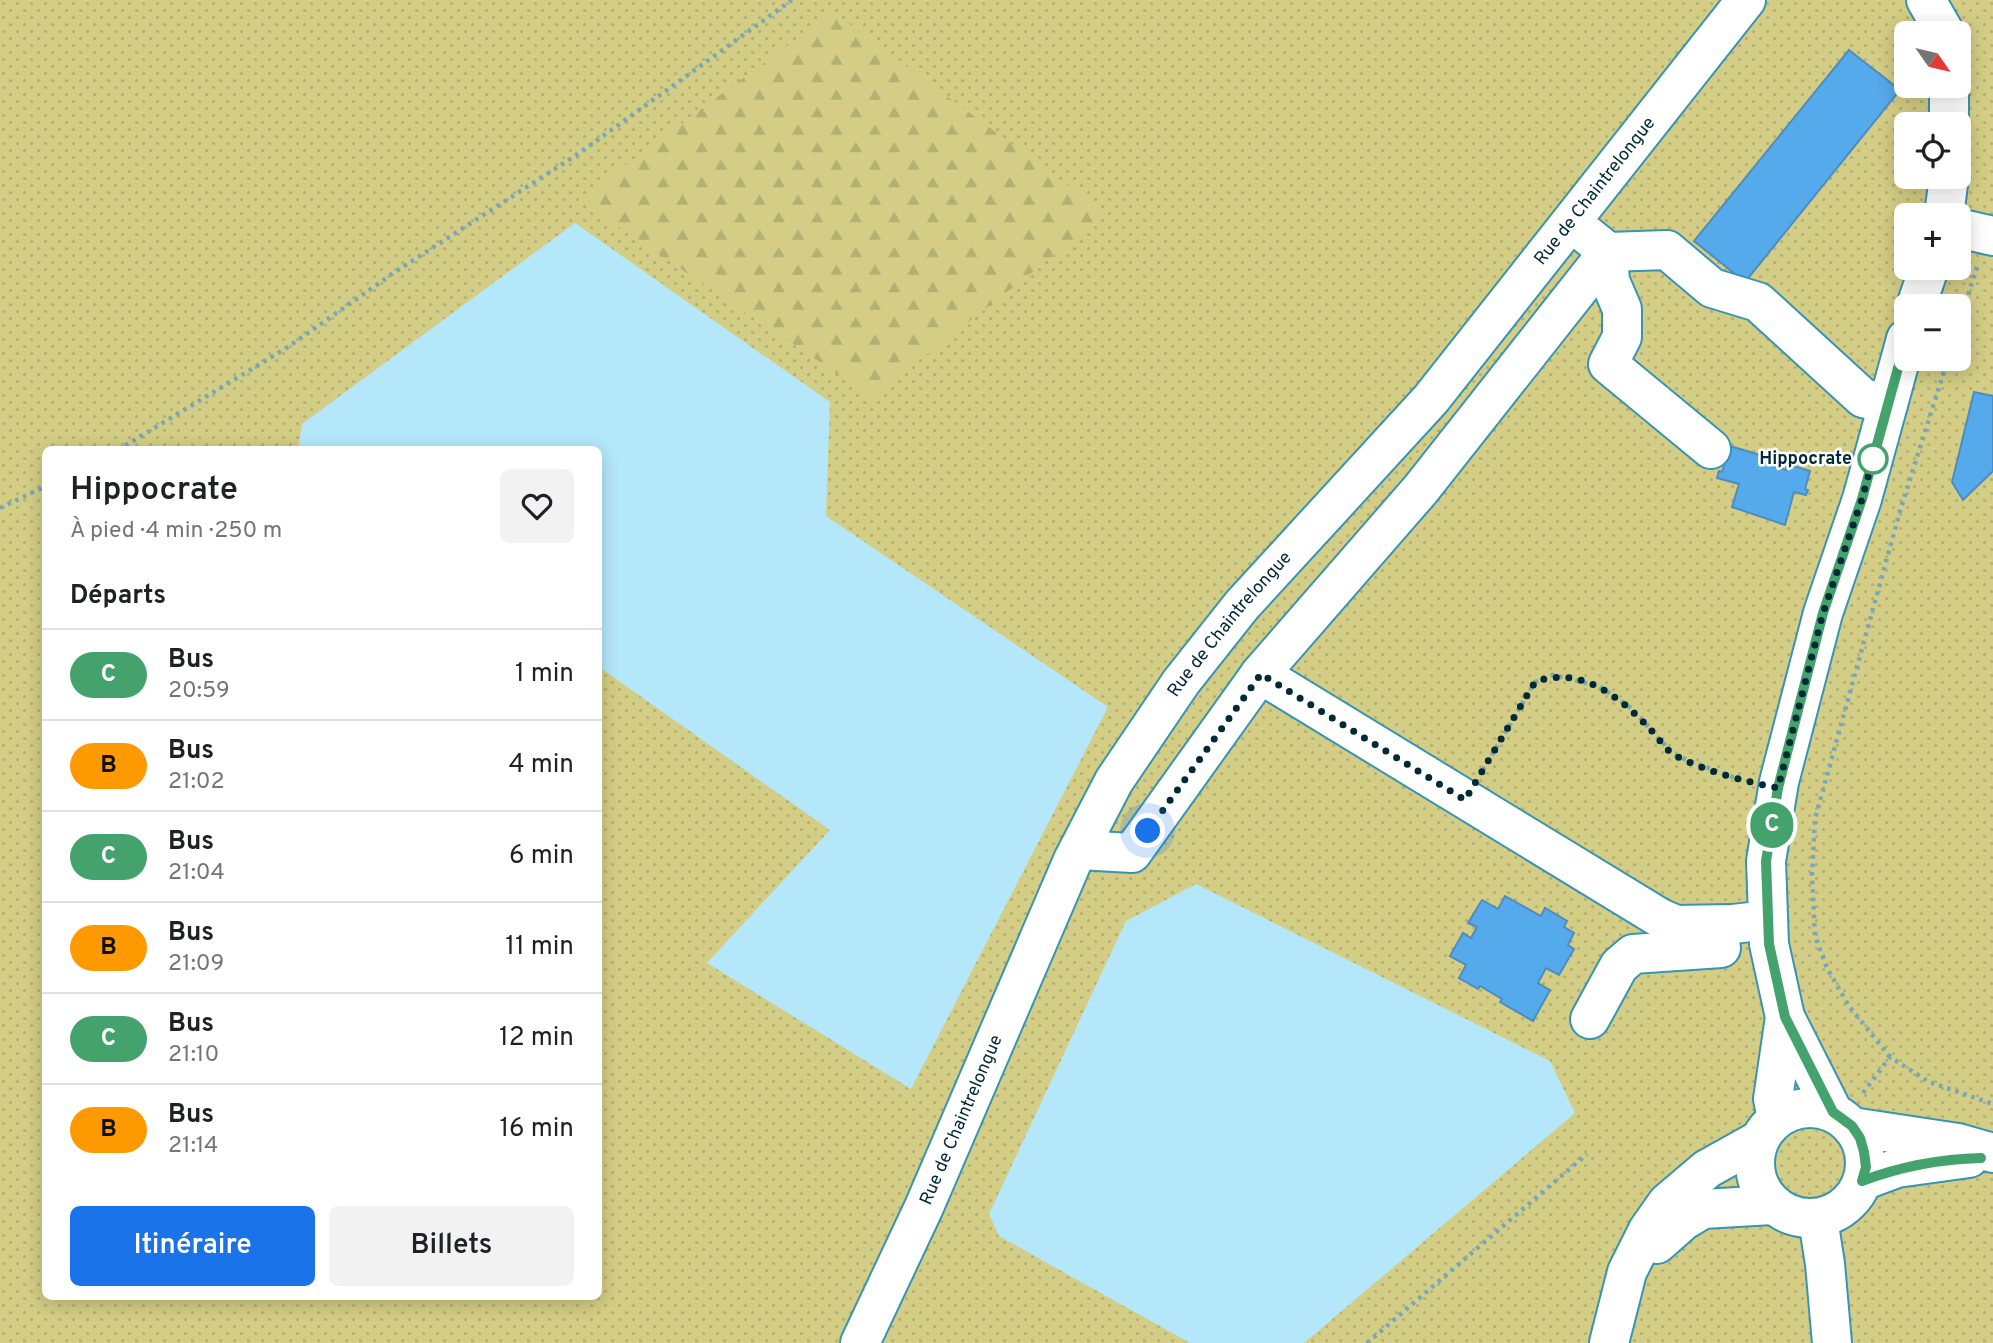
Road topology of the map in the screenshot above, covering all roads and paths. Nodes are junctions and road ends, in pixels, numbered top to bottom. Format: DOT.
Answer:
graph roads {
  1 [pos="792,0"];
  2 [pos="1746,0"];
  3 [pos="1926,0"];
  4 [pos="1945,0"];
  5 [pos="1939,21"];
  6 [pos="1946,21"];
  7 [pos="1572,223"];
  8 [pos="1971,231"];
  9 [pos="1993,236"];
  10 [pos="1608,252"];
  11 [pos="1897,371"];
  12 [pos="1944,371"];
  13 [pos="1888,404"];
  14 [pos="125,446"];
  15 [pos="1711,449"];
  16 [pos="42,488"];
  17 [pos="0,508"];
  18 [pos="1261,674"];
  19 [pos="1778,788"];
  20 [pos="1465,800"];
  21 [pos="1079,850"];
  22 [pos="1768,932"];
  23 [pos="1785,1017"];
  24 [pos="1590,1019"];
  25 [pos="1890,1057"];
  26 [pos="1993,1104"];
  27 [pos="1843,1119"];
  28 [pos="1768,1129"];
  29 [pos="1587,1154"];
  30 [pos="1993,1155"];
  31 [pos="1862,1181"];
  32 [pos="1772,1205"];
  33 [pos="1818,1219"];
  34 [pos="1612,1334"];
  35 [pos="860,1343"];
  36 [pos="1367,1343"];
  37 [pos="1832,1343"];
  1 -- 14 [label="path"];
  2 -- 7 [label="street, Rue de Chaintrelongue"];
  3 -- 5 [label="street"];
  4 -- 6 [label="street"];
  7 -- 10 [label="street"];
  7 -- 21 [label="street, Rue de Chaintrelongue"];
  8 -- 9 [label="street"];
  10 -- 13 [label="street"];
  10 -- 15 [label="street"];
  10 -- 18 [label="street"];
  11 -- 13 [label="street"];
  12 -- 25 [label="path"];
  13 -- 19 [label="street"];
  16 -- 17 [label="path"];
  18 -- 20 [label="street"];
  18 -- 21 [label="street"];
  19 -- 20 [label="path"];
  19 -- 22 [label="street"];
  20 -- 22 [label="street"];
  21 -- 35 [label="street, Rue de Chaintrelongue"];
  22 -- 23 [label="street"];
  22 -- 24 [label="street"];
  23 -- 27 [label="street"];
  23 -- 28 [label="street"];
  25 -- 26 [label="path"];
  25 -- 27 [label="path"];
  27 -- 28 [label="street"];
  27 -- 30 [label="street"];
  27 -- 31 [label="street"];
  28 -- 32 [label="street"];
  28 -- 34 [label="street"];
  29 -- 36 [label="path"];
  30 -- 31 [label="street"];
  31 -- 33 [label="street"];
  32 -- 33 [label="street"];
  32 -- 34 [label="street"];
  33 -- 37 [label="street"];
}
